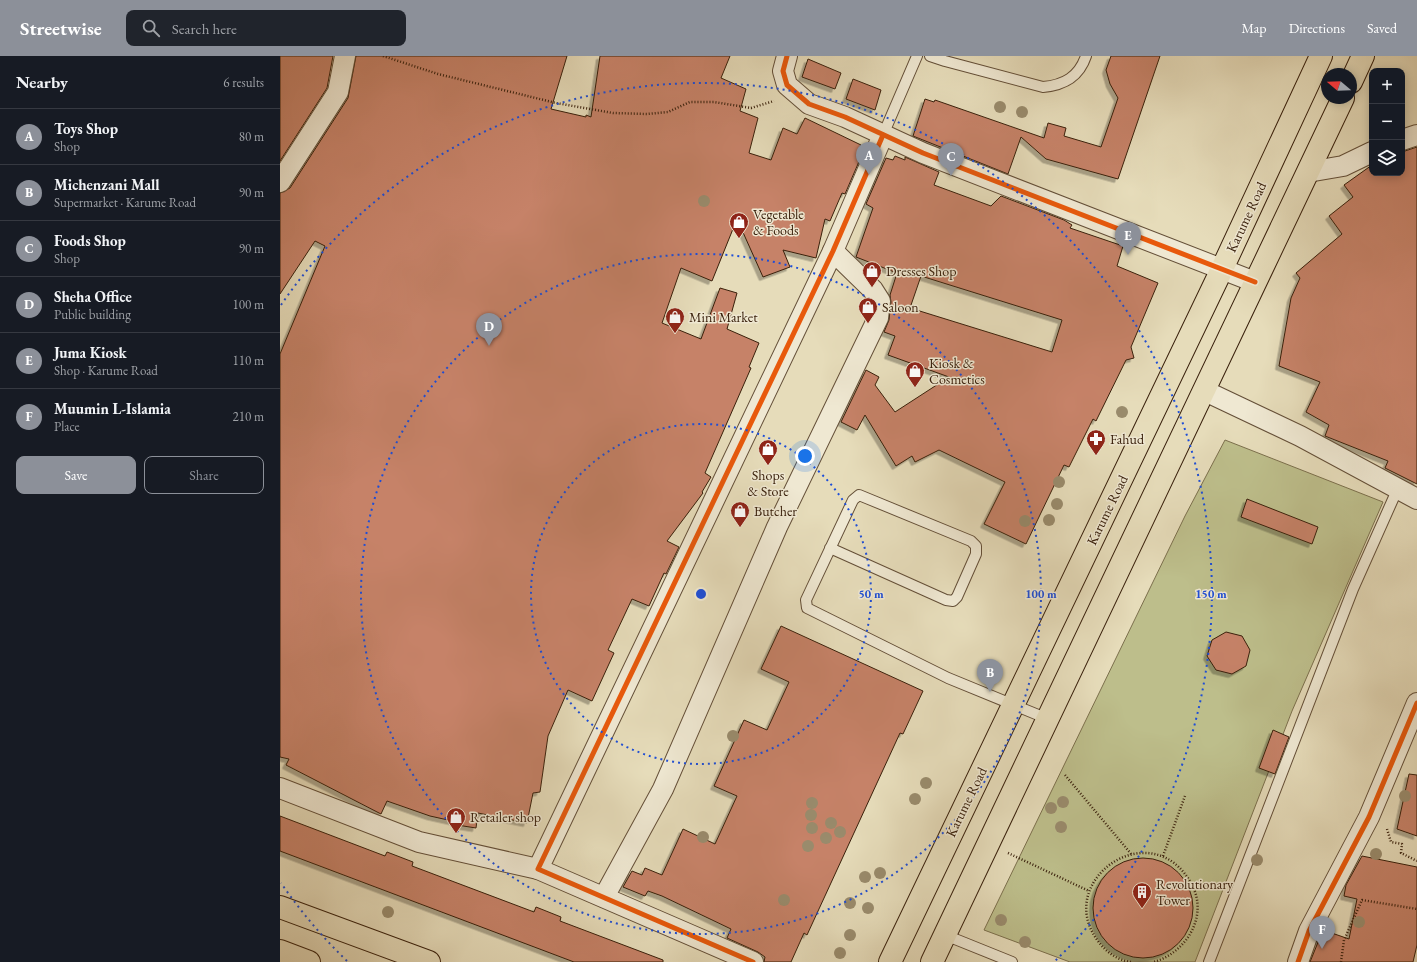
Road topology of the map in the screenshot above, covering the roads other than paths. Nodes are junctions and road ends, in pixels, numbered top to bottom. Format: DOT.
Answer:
graph roads {
  1 [pos="345,56"];
  2 [pos="787,56"];
  3 [pos="917,56"];
  4 [pos="930,56"];
  5 [pos="1086,56"];
  6 [pos="1321,56"];
  7 [pos="1363,56"];
  8 [pos="1357,69"];
  9 [pos="1340,104"];
  10 [pos="884,135"];
  11 [pos="1417,135"];
  12 [pos="1405,139"];
  13 [pos="1369,153"];
  14 [pos="1308,172"];
  15 [pos="280,182"];
  16 [pos="833,251"];
  17 [pos="1222,269"];
  18 [pos="1255,282"];
  19 [pos="1205,391"];
  20 [pos="1398,488"];
  21 [pos="1417,499"];
  22 [pos="830,548"];
  23 [pos="1417,703"];
  24 [pos="1013,704"];
  25 [pos="1048,719"];
  26 [pos="280,788"];
  27 [pos="538,869"];
  28 [pos="604,897"];
  29 [pos="280,907"];
  30 [pos="945,935"];
  31 [pos="280,951"];
  32 [pos="310,962"];
  33 [pos="429,962"];
  34 [pos="753,962"];
  35 [pos="890,962"];
  36 [pos="932,962"];
  37 [pos="1012,962"];
  38 [pos="1209,962"];
  39 [pos="1298,962"];
  1 -- 15 [label="street"];
  2 -- 10 [label="street"];
  3 -- 10 [label="lane"];
  4 -- 5 [label="lane"];
  6 -- 17 [label="main road, Karume Road"];
  7 -- 8 [label="main road"];
  9 -- 14 [label="main road"];
  10 -- 16 [label="street"];
  10 -- 17 [label="street"];
  11 -- 12 [label="street"];
  13 -- 14 [label="street"];
  14 -- 18 [label="main road"];
  16 -- 27 [label="street"];
  16 -- 28 [label="street"];
  17 -- 18 [label="street"];
  17 -- 24 [label="main road, Karume Road"];
  18 -- 19 [label="main road"];
  19 -- 20 [label="street"];
  19 -- 25 [label="main road"];
  20 -- 21 [label="street"];
  20 -- 38 [label="lane"];
  22 -- 22 [label="lane"];
  22 -- 24 [label="lane"];
  23 -- 39 [label="street"];
  24 -- 25 [label="lane"];
  24 -- 35 [label="main road, Karume Road"];
  25 -- 30 [label="main road"];
  26 -- 27 [label="street"];
  27 -- 28 [label="street"];
  28 -- 34 [label="street"];
  29 -- 33 [label="main road"];
  30 -- 36 [label="main road"];
  30 -- 37 [label="lane"];
  31 -- 32 [label="main road"];
}
